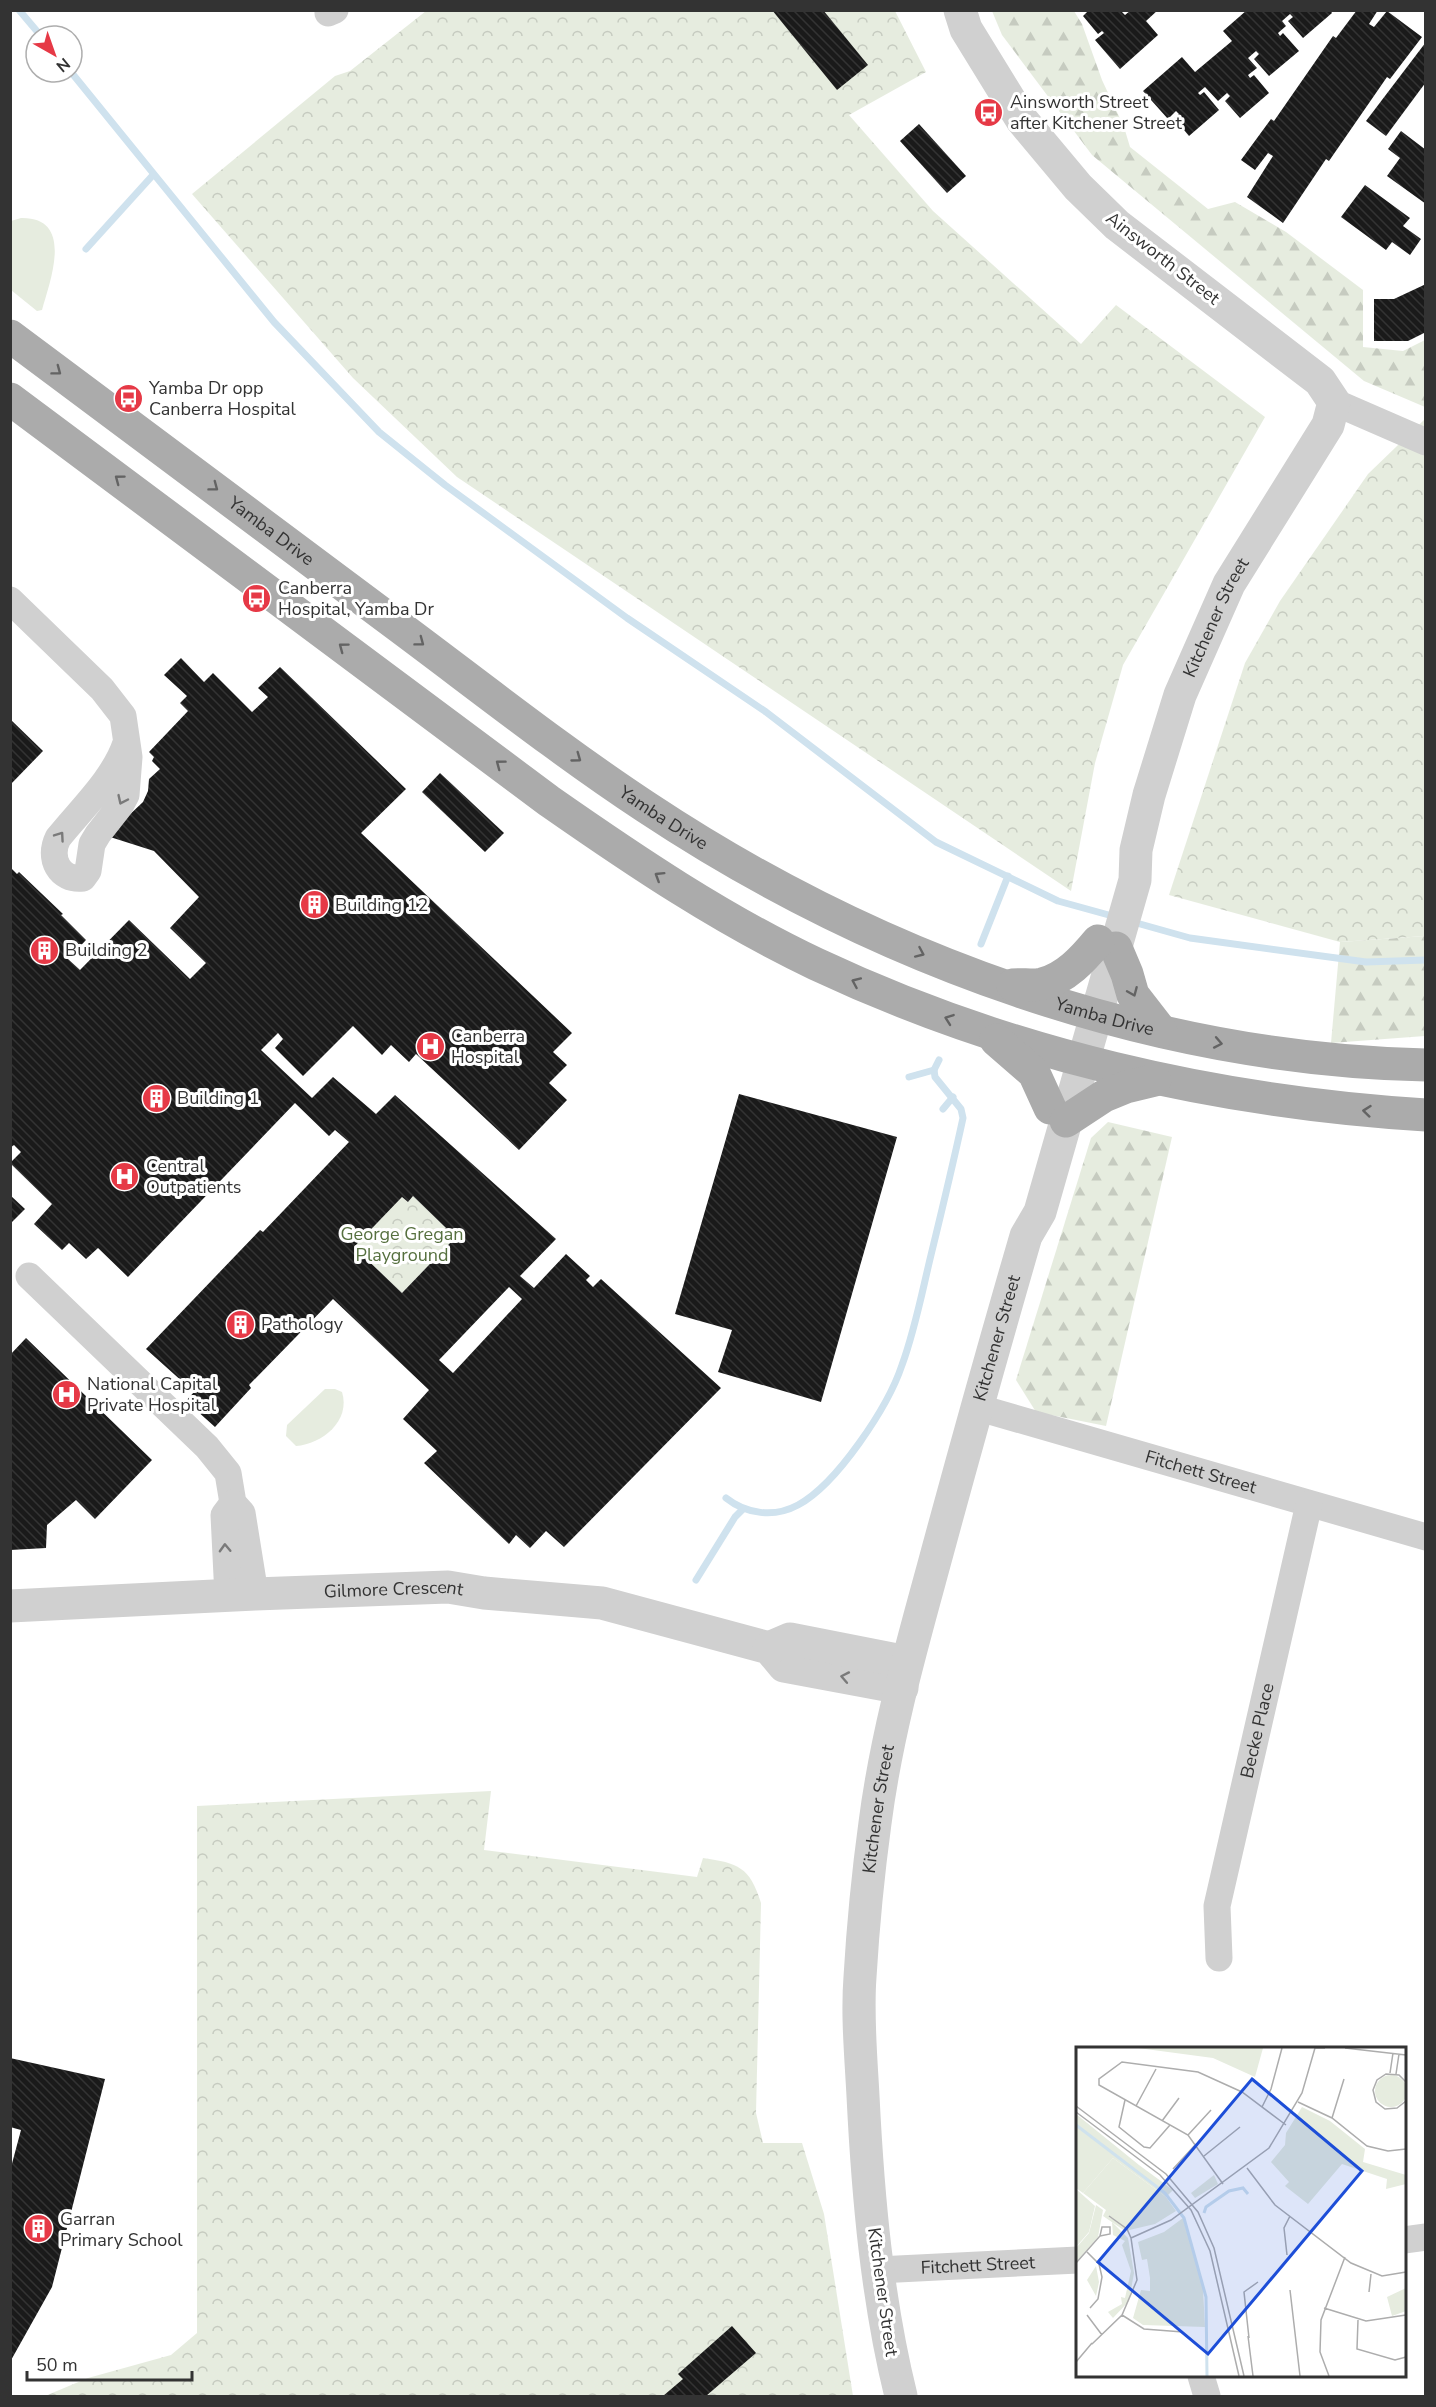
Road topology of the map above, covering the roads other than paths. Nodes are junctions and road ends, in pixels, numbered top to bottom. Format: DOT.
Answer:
graph roads {
  1 [pos="960,10"];
  2 [pos="10,336"];
  3 [pos="10,399"];
  4 [pos="1334,402"];
  5 [pos="10,422"];
  6 [pos="1425,442"];
  7 [pos="91,458"];
  8 [pos="10,600"];
  9 [pos="126,743"];
  10 [pos="1107,945"];
  11 [pos="1005,985"];
  12 [pos="1088,1013"];
  13 [pos="1161,1031"];
  14 [pos="987,1033"];
  15 [pos="1074,1058"];
  16 [pos="1425,1065"];
  17 [pos="1159,1079"];
  18 [pos="1058,1114"];
  19 [pos="1425,1115"];
  20 [pos="29,1276"];
  21 [pos="976,1407"];
  22 [pos="1310,1504"];
  23 [pos="1425,1537"];
  24 [pos="242,1595"];
  25 [pos="10,1606"];
  26 [pos="905,1675"];
  27 [pos="1219,1958"];
  28 [pos="1425,2237"];
  29 [pos="1406,2240"];
  30 [pos="1076,2260"];
  31 [pos="878,2271"];
  32 [pos="1201,2377"];
  33 [pos="901,2397"];
  34 [pos="1207,2397"];
  1 -- 4 [label="street, Ainsworth Street"];
  2 -- 11 [label="main road, Yamba Drive, one-way"];
  3 -- 7 [label="main road"];
  4 -- 6 [label="street, Ainsworth Street"];
  4 -- 10 [label="street, Kitchener Street"];
  5 -- 7 [label="main road"];
  14 -- 7 [label="main road, one-way"];
  8 -- 9 [label="street"];
  10 -- 11 [label="main road"];
  10 -- 12 [label="street, Kitchener Street"];
  10 -- 13 [label="main road, one-way"];
  11 -- 12 [label="main road, Yamba Drive"];
  12 -- 13 [label="main road, Yamba Drive"];
  12 -- 15 [label="street, Kitchener Street"];
  13 -- 16 [label="main road, Yamba Drive, one-way"];
  14 -- 15 [label="main road"];
  14 -- 18 [label="main road"];
  15 -- 17 [label="main road"];
  15 -- 18 [label="street, Kitchener Street"];
  17 -- 18 [label="main road"];
  19 -- 17 [label="main road, one-way"];
  18 -- 21 [label="street, Kitchener Street"];
  20 -- 24 [label="street"];
  21 -- 22 [label="street, Fitchett Street"];
  21 -- 26 [label="street, Kitchener Street"];
  22 -- 23 [label="street, Fitchett Street"];
  22 -- 27 [label="street, Becke Place"];
  24 -- 25 [label="street, Gilmore Crescent"];
  24 -- 26 [label="street, Gilmore Crescent"];
  26 -- 31 [label="street, Kitchener Street"];
  28 -- 29 [label="street"];
  30 -- 31 [label="street, Fitchett Street"];
  31 -- 33 [label="street, Kitchener Street"];
  32 -- 34 [label="street"];
}
